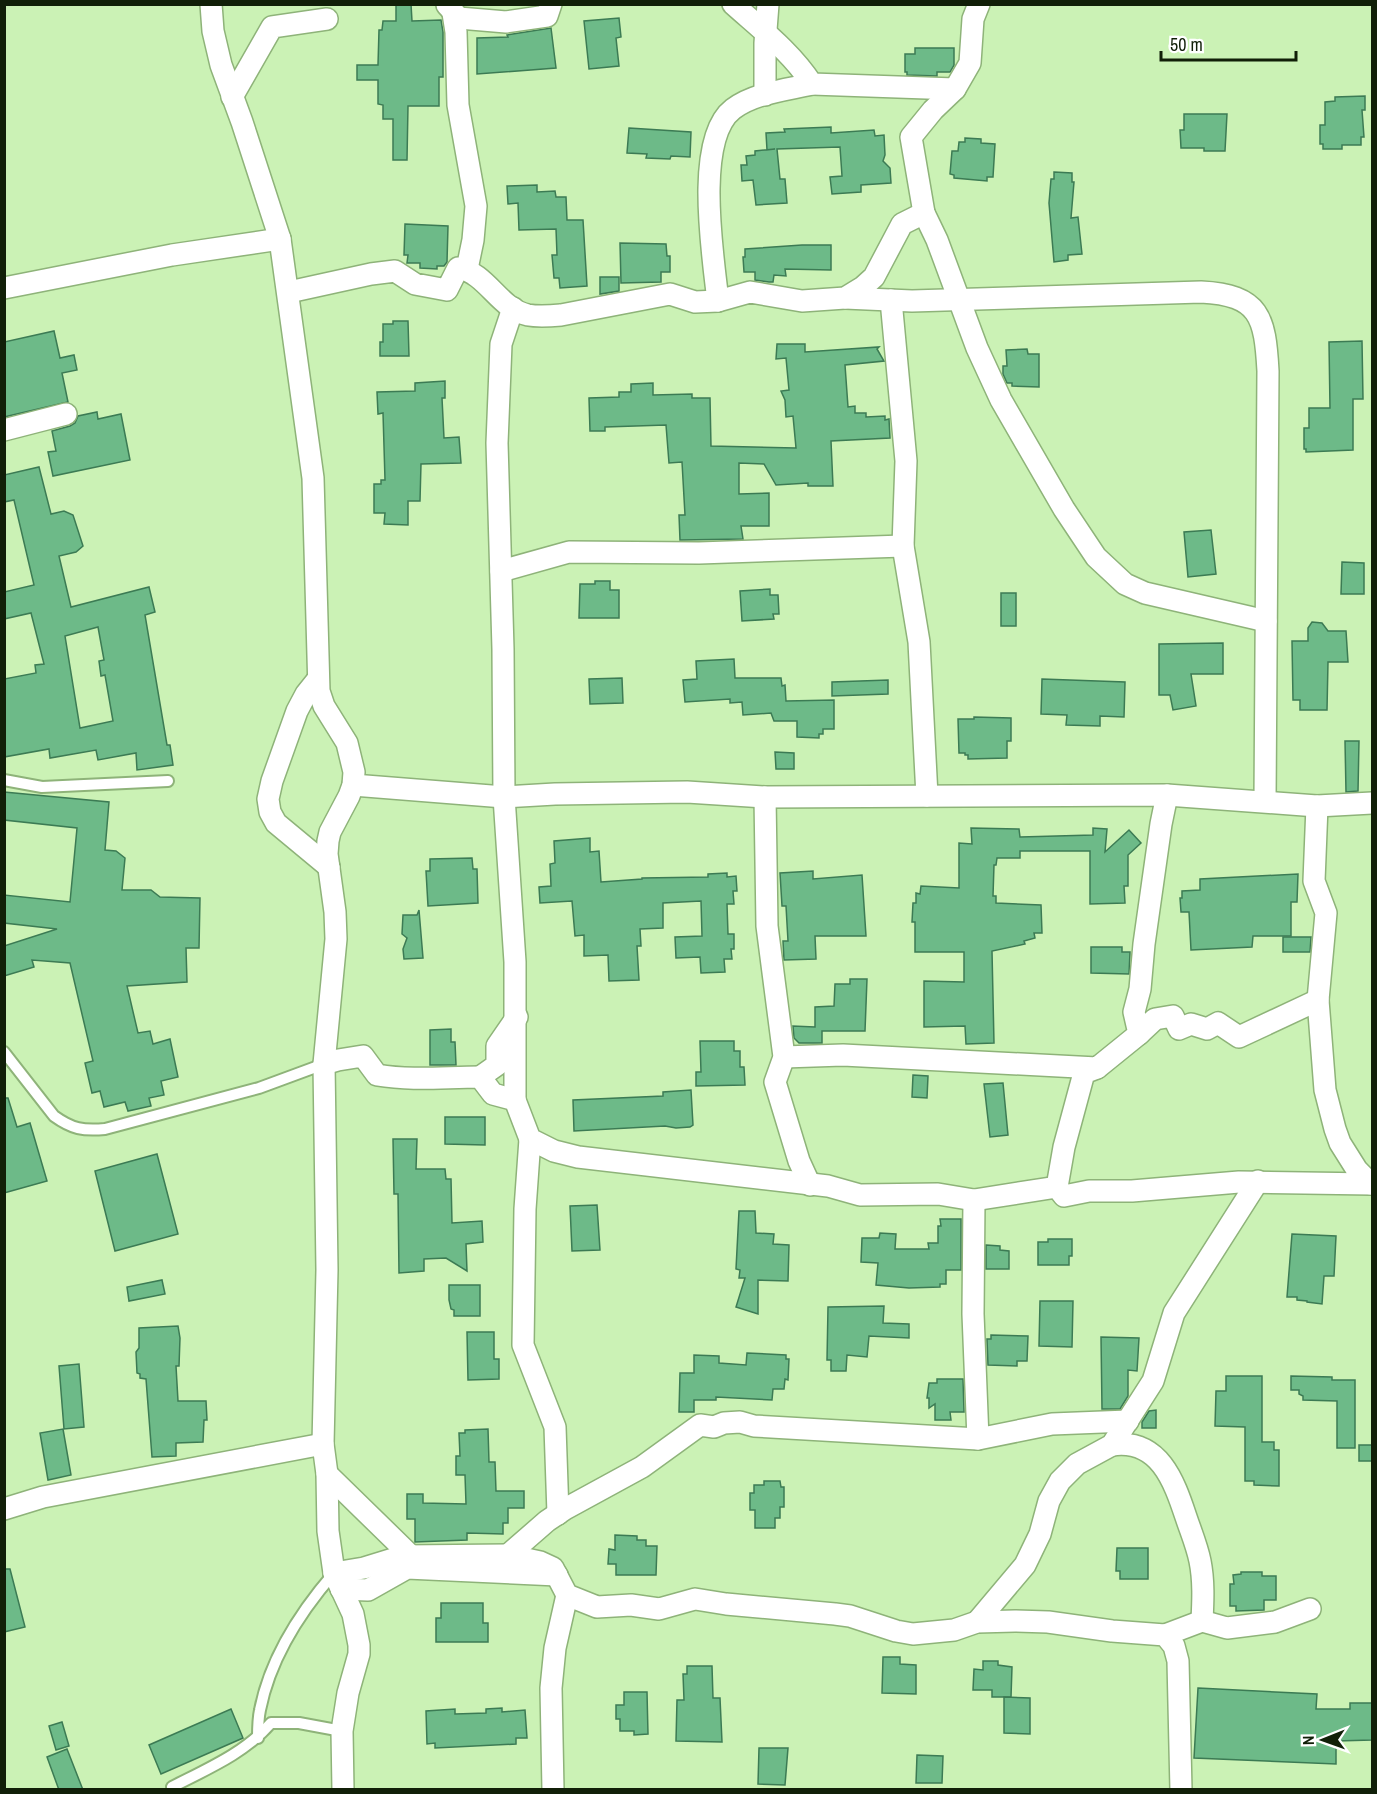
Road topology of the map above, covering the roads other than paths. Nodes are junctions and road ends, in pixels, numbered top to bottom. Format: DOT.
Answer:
graph roads {
  1 [pos="211,4"];
  2 [pos="551,4"];
  3 [pos="733,4"];
  4 [pos="768,4"];
  5 [pos="979,4"];
  6 [pos="450,9"];
  7 [pos="327,19"];
  8 [pos="765,33"];
  9 [pos="812,84"];
  10 [pos="955,89"];
  11 [pos="765,95"];
  12 [pos="232,97"];
  13 [pos="924,213"];
  14 [pos="280,239"];
  15 [pos="467,269"];
  16 [pos="4,288"];
  17 [pos="289,292"];
  18 [pos="845,298"];
  19 [pos="958,299"];
  20 [pos="891,300"];
  21 [pos="718,301"];
  22 [pos="513,308"];
  23 [pos="66,414"];
  24 [pos="4,430"];
  25 [pos="903,546"];
  26 [pos="501,571"];
  27 [pos="1266,621"];
  28 [pos="318,679"];
  29 [pos="4,780"];
  30 [pos="168,781"];
  31 [pos="353,785"];
  32 [pos="1167,795"];
  33 [pos="927,796"];
  34 [pos="504,797"];
  35 [pos="765,797"];
  36 [pos="1265,801"];
  37 [pos="1372,803"];
  38 [pos="1317,806"];
  39 [pos="329,867"];
  40 [pos="1318,1000"];
  41 [pos="517,1017"];
  42 [pos="1139,1034"];
  43 [pos="4,1052"];
  44 [pos="784,1057"];
  45 [pos="324,1064"];
  46 [pos="1097,1068"];
  47 [pos="480,1077"];
  48 [pos="515,1100"];
  49 [pos="530,1139"];
  50 [pos="1258,1181"];
  51 [pos="1372,1184"];
  52 [pos="810,1185"];
  53 [pos="1057,1187"];
  54 [pos="975,1200"];
  55 [pos="1128,1421"];
  56 [pos="978,1438"];
  57 [pos="323,1444"];
  58 [pos="1112,1445"];
  59 [pos="327,1474"];
  60 [pos="4,1509"];
  61 [pos="558,1514"];
  62 [pos="508,1555"];
  63 [pos="411,1556"];
  64 [pos="557,1575"];
  65 [pos="338,1581"];
  66 [pos="567,1596"];
  67 [pos="1310,1609"];
  68 [pos="1202,1621"];
  69 [pos="977,1622"];
  70 [pos="1166,1635"];
  71 [pos="342,1731"];
  72 [pos="258,1738"];
  73 [pos="172,1787"];
  74 [pos="343,1790"];
  75 [pos="553,1790"];
  76 [pos="1181,1790"];
  1 -- 12 [label="street"];
  2 -- 6 [label="street"];
  3 -- 8 [label="street"];
  4 -- 8 [label="street"];
  5 -- 10 [label="street"];
  6 -- 15 [label="street"];
  7 -- 12 [label="street"];
  8 -- 9 [label="street"];
  8 -- 11 [label="street"];
  9 -- 10 [label="street"];
  9 -- 11 [label="street"];
  10 -- 13 [label="street"];
  11 -- 21 [label="street"];
  12 -- 14 [label="street"];
  13 -- 18 [label="street"];
  13 -- 19 [label="street"];
  14 -- 16 [label="street"];
  14 -- 17 [label="street"];
  15 -- 17 [label="street"];
  15 -- 22 [label="street"];
  17 -- 28 [label="street"];
  18 -- 20 [label="street"];
  18 -- 21 [label="street"];
  19 -- 20 [label="street"];
  19 -- 27 [label="street"];
  19 -- 27 [label="street"];
  20 -- 25 [label="street"];
  21 -- 22 [label="street"];
  22 -- 26 [label="street"];
  23 -- 24 [label="street"];
  25 -- 26 [label="street"];
  25 -- 33 [label="street"];
  26 -- 34 [label="street"];
  27 -- 36 [label="street"];
  28 -- 31 [label="street"];
  28 -- 39 [label="street"];
  29 -- 30 [label="lane"];
  31 -- 34 [label="street"];
  31 -- 39 [label="street"];
  32 -- 33 [label="street"];
  32 -- 36 [label="street"];
  32 -- 42 [label="street"];
  33 -- 35 [label="street"];
  34 -- 35 [label="street"];
  34 -- 41 [label="street"];
  35 -- 44 [label="street"];
  36 -- 38 [label="street"];
  37 -- 38 [label="street"];
  38 -- 40 [label="street"];
  39 -- 45 [label="street"];
  40 -- 42 [label="street"];
  40 -- 51 [label="street"];
  41 -- 47 [label="street"];
  41 -- 48 [label="street"];
  42 -- 46 [label="street"];
  43 -- 45 [label="lane"];
  44 -- 46 [label="street"];
  44 -- 52 [label="street"];
  45 -- 47 [label="street"];
  45 -- 57 [label="street"];
  46 -- 53 [label="street"];
  47 -- 48 [label="street"];
  48 -- 49 [label="street"];
  49 -- 52 [label="street"];
  49 -- 61 [label="street"];
  50 -- 51 [label="street"];
  50 -- 53 [label="street"];
  50 -- 55 [label="street"];
  52 -- 54 [label="street"];
  53 -- 54 [label="street"];
  54 -- 56 [label="street"];
  55 -- 56 [label="street"];
  55 -- 58 [label="street"];
  56 -- 61 [label="street"];
  57 -- 59 [label="street"];
  57 -- 60 [label="street"];
  58 -- 68 [label="street"];
  58 -- 69 [label="street"];
  59 -- 63 [label="street"];
  59 -- 65 [label="street"];
  61 -- 62 [label="street"];
  62 -- 63 [label="street"];
  62 -- 64 [label="street"];
  63 -- 65 [label="street"];
  64 -- 65 [label="street"];
  64 -- 66 [label="street"];
  65 -- 71 [label="street"];
  65 -- 72 [label="lane"];
  66 -- 69 [label="street"];
  66 -- 75 [label="street"];
  67 -- 68 [label="street"];
  68 -- 70 [label="street"];
  69 -- 70 [label="street"];
  70 -- 76 [label="street"];
  71 -- 72 [label="lane"];
  71 -- 74 [label="street"];
  72 -- 73 [label="lane"];
}
